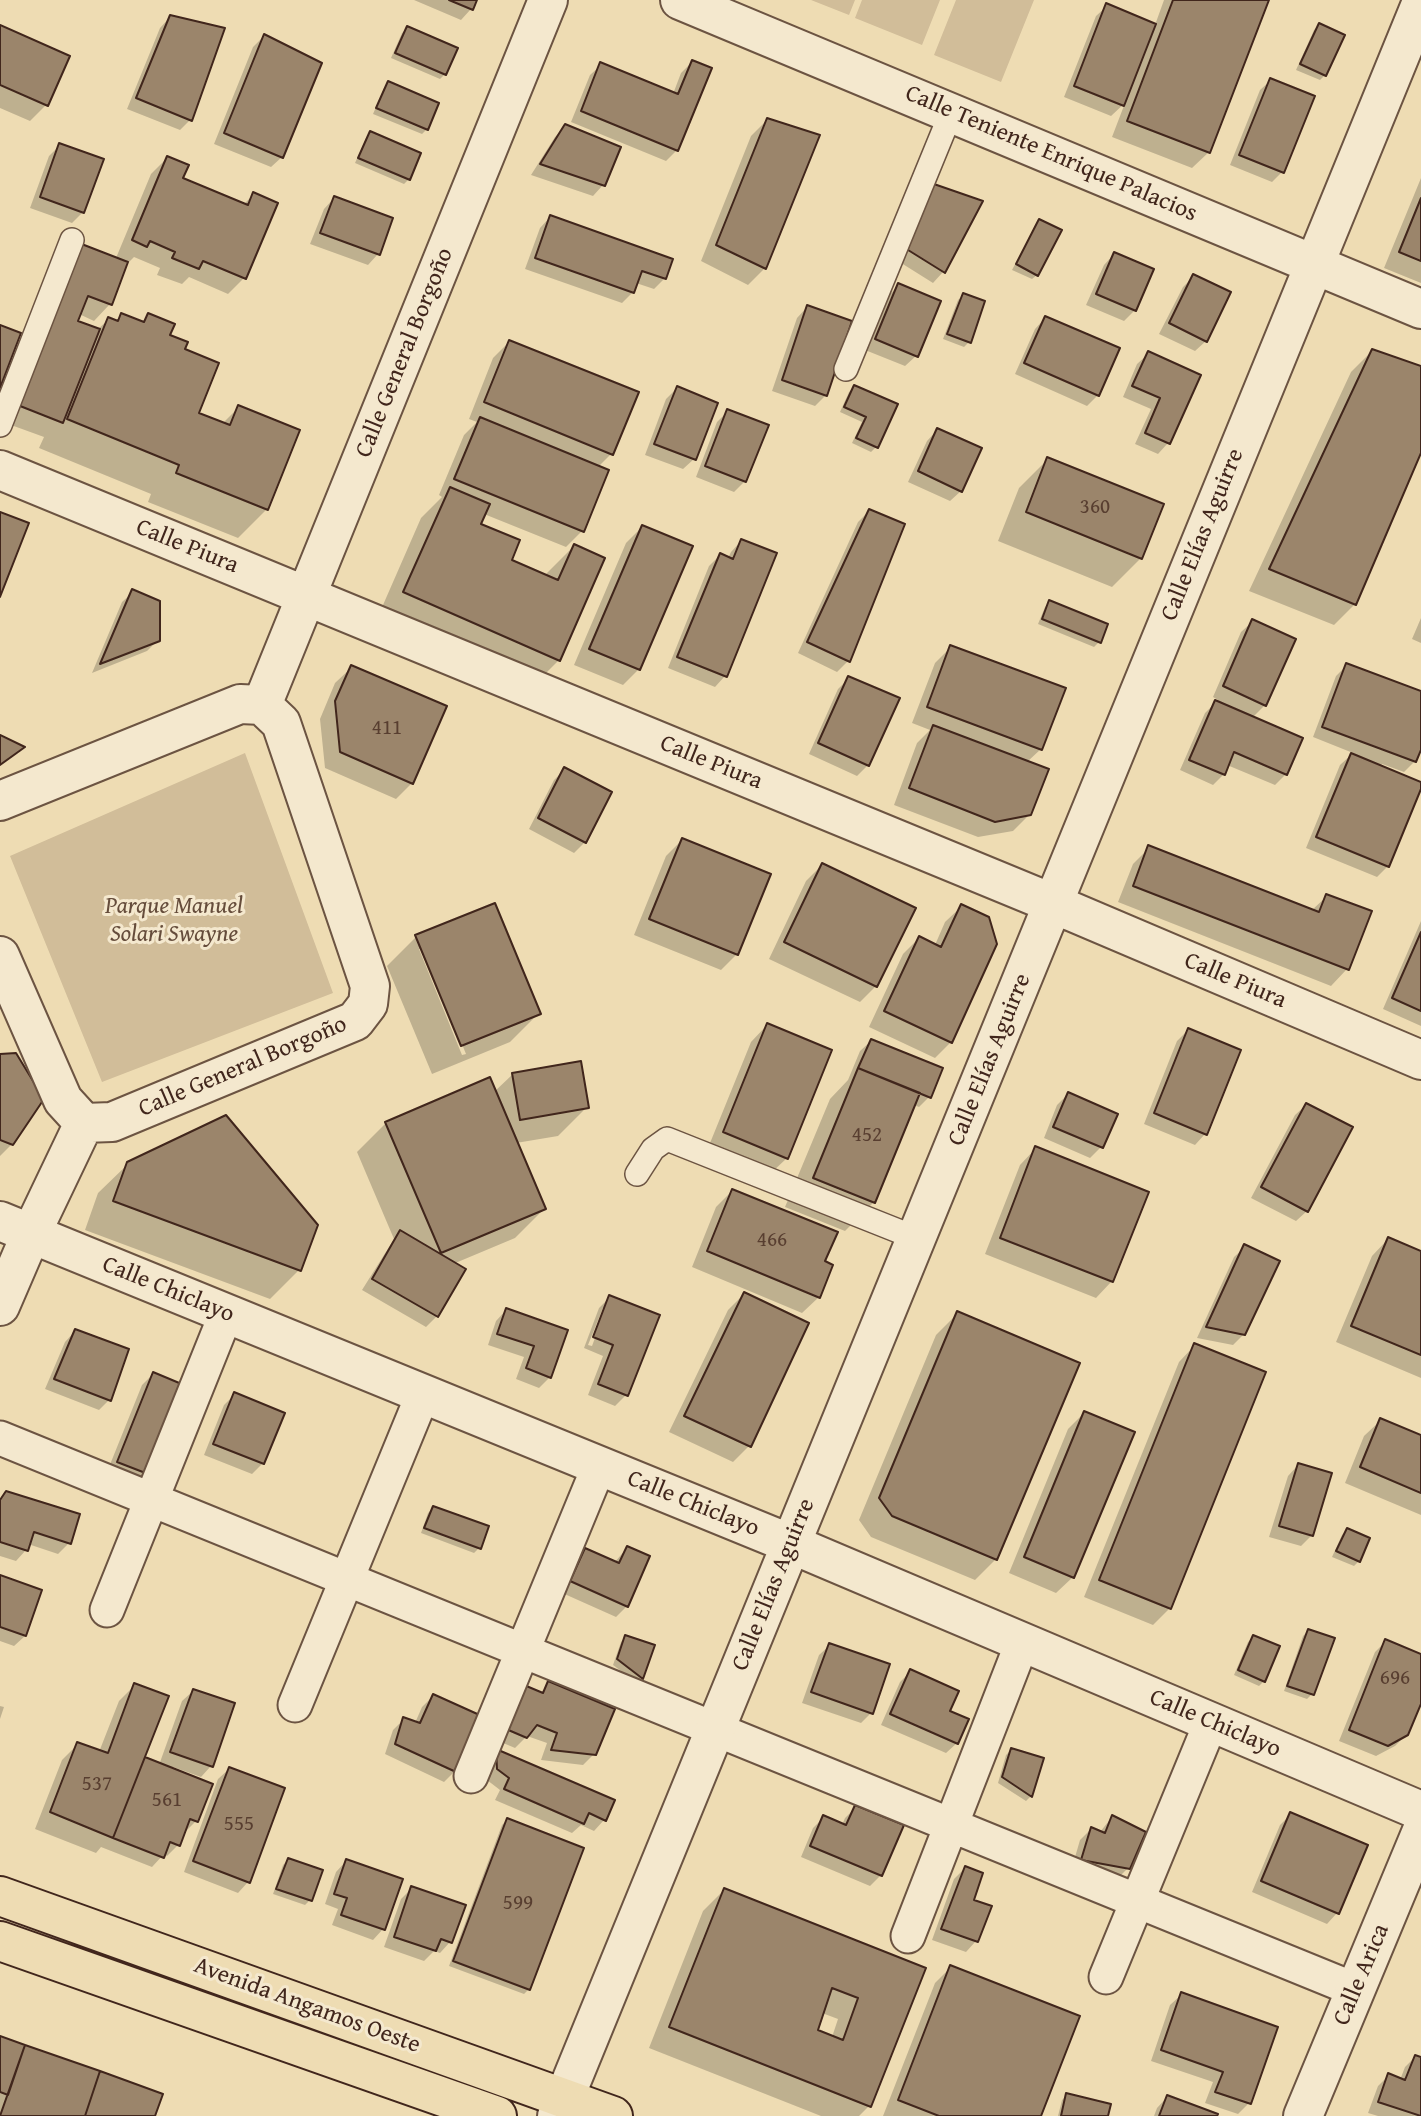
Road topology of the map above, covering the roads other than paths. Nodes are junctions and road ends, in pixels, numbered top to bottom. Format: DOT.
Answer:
graph roads {
  1 [pos="548,0"];
  2 [pos="680,0"];
  3 [pos="1421,4"];
  4 [pos="951,113"];
  5 [pos="72,240"];
  6 [pos="1313,263"];
  7 [pos="1421,309"];
  8 [pos="846,369"];
  9 [pos="0,425"];
  10 [pos="0,470"];
  11 [pos="307,596"];
  12 [pos="262,705"];
  13 [pos="0,801"];
  14 [pos="1054,904"];
  15 [pos="0,956"];
  16 [pos="1421,1060"];
  17 [pos="84,1123"];
  18 [pos="637,1174"];
  19 [pos="15,1228"];
  20 [pos="916,1238"];
  21 [pos="0,1306"];
  22 [pos="226,1314"];
  23 [pos="422,1394"];
  24 [pos="0,1438"];
  25 [pos="599,1466"];
  26 [pos="151,1500"];
  27 [pos="791,1544"];
  28 [pos="348,1579"];
  29 [pos="107,1610"];
  30 [pos="1022,1643"];
  31 [pos="523,1651"];
  32 [pos="295,1705"];
  33 [pos="1211,1723"];
  34 [pos="715,1729"];
  35 [pos="471,1776"];
  36 [pos="1421,1811"];
  37 [pos="951,1825"];
  38 [pos="1421,1833"];
  39 [pos="0,1896"];
  40 [pos="1138,1901"];
  41 [pos="908,1936"];
  42 [pos="0,1941"];
  43 [pos="1106,1977"];
  44 [pos="1356,1990"];
  45 [pos="561,2107"];
  46 [pos="497,2116"];
  47 [pos="613,2116"];
  48 [pos="1303,2116"];
  1 -- 11 [label="street, Calle General Borgoño"];
  2 -- 4 [label="street, Calle Teniente Enrique Palacios"];
  3 -- 6 [label="street, Calle Elías Aguirre"];
  4 -- 6 [label="street, Calle Teniente Enrique Palacios"];
  4 -- 8 [label="lane"];
  5 -- 9 [label="lane"];
  6 -- 7 [label="street, Calle Teniente Enrique Palacios"];
  6 -- 14 [label="street, Calle Elías Aguirre"];
  10 -- 11 [label="street, Calle Piura"];
  11 -- 12 [label="street, Calle General Borgoño"];
  11 -- 14 [label="street, Calle Piura"];
  12 -- 13 [label="street"];
  12 -- 17 [label="street, Calle General Borgoño"];
  14 -- 16 [label="street, Calle Piura"];
  14 -- 20 [label="street, Calle Elías Aguirre"];
  15 -- 17 [label="street"];
  17 -- 19 [label="street"];
  18 -- 20 [label="lane"];
  19 -- 21 [label="street"];
  19 -- 22 [label="street, Calle Chiclayo"];
  20 -- 27 [label="street, Calle Elías Aguirre"];
  22 -- 23 [label="street, Calle Chiclayo"];
  22 -- 26 [label="street"];
  23 -- 25 [label="street, Calle Chiclayo"];
  23 -- 28 [label="street"];
  24 -- 26 [label="street"];
  25 -- 27 [label="street, Calle Chiclayo"];
  25 -- 31 [label="street"];
  26 -- 28 [label="street"];
  26 -- 29 [label="street"];
  27 -- 30 [label="street, Calle Chiclayo"];
  27 -- 34 [label="street, Calle Elías Aguirre"];
  28 -- 31 [label="street"];
  28 -- 32 [label="street"];
  30 -- 33 [label="street, Calle Chiclayo"];
  30 -- 37 [label="street"];
  31 -- 34 [label="street"];
  31 -- 35 [label="street"];
  33 -- 36 [label="street, Calle Chiclayo"];
  33 -- 40 [label="street"];
  34 -- 37 [label="street"];
  34 -- 45 [label="street, Calle Elías Aguirre"];
  37 -- 40 [label="street"];
  37 -- 41 [label="street"];
  38 -- 44 [label="street, Calle Arica"];
  39 -- 45 [label="main road, Avenida Angamos Oeste"];
  40 -- 43 [label="street"];
  40 -- 44 [label="street"];
  42 -- 46 [label="main road, Avenida Angamos Oeste"];
  44 -- 48 [label="street, Calle Arica"];
  45 -- 47 [label="main road, Avenida Angamos Oeste"];
}
